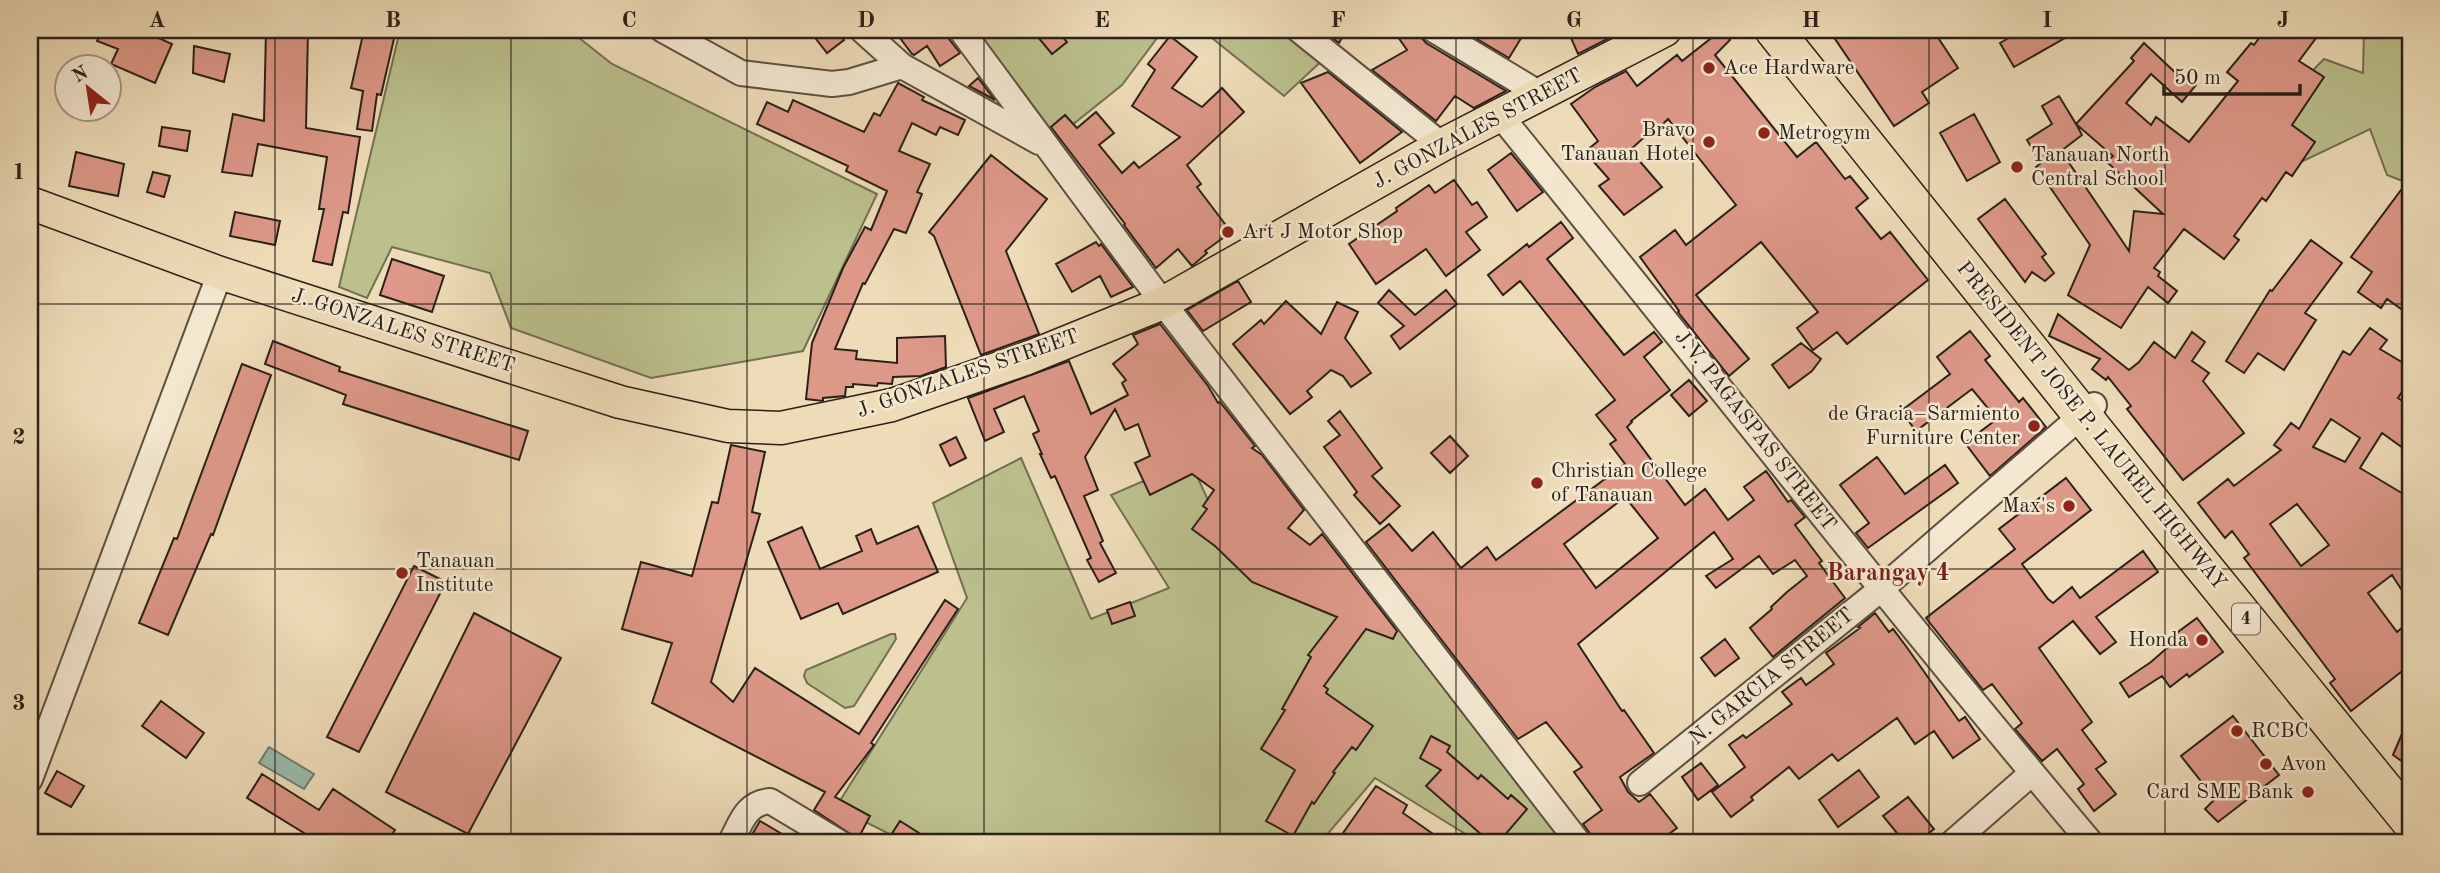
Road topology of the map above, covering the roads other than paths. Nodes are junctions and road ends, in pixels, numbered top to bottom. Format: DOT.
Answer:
graph roads {
  1 [pos="663,30"];
  2 [pos="862,30"];
  3 [pos="961,30"];
  4 [pos="1299,30"];
  5 [pos="1434,30"];
  6 [pos="1665,30"];
  7 [pos="1774,30"];
  8 [pos="1798,30"];
  9 [pos="902,65"];
  10 [pos="1540,94"];
  11 [pos="1500,115"];
  12 [pos="1442,145"];
  13 [pos="1046,146"];
  14 [pos="30,204"];
  15 [pos="220,273"];
  16 [pos="1163,303"];
  17 [pos="2089,411"];
  18 [pos="1880,590"];
  19 [pos="2032,773"];
  20 [pos="30,779"];
  21 [pos="1640,783"];
  22 [pos="2410,796"];
  23 [pos="2410,821"];
  24 [pos="730,843"];
  25 [pos="840,843"];
  26 [pos="1579,843"];
  27 [pos="1952,843"];
  28 [pos="2091,843"];
  1 -- 9 [label="street"];
  2 -- 9 [label="street"];
  3 -- 13 [label="street"];
  4 -- 12 [label="street"];
  5 -- 10 [label="street"];
  6 -- 10 [label="main road, J. GONZALES STREET"];
  7 -- 17 [label="highway, PRESIDENT JOSE P. LAUREL HIGHWAY / 4"];
  8 -- 17 [label="highway, PRESIDENT JOSE P. LAUREL HIGHWAY / 4"];
  9 -- 13 [label="street"];
  10 -- 11 [label="main road, J. GONZALES STREET"];
  11 -- 12 [label="main road, J. GONZALES STREET"];
  11 -- 18 [label="street, J.V. PAGASPAS STREET"];
  12 -- 16 [label="main road, J. GONZALES STREET"];
  13 -- 16 [label="street"];
  14 -- 15 [label="main road, J. GONZALES STREET"];
  15 -- 16 [label="main road, J. GONZALES STREET"];
  15 -- 20 [label="street"];
  16 -- 26 [label="street"];
  17 -- 18 [label="street, N. GARCIA STREET"];
  17 -- 22 [label="highway, PRESIDENT JOSE P. LAUREL HIGHWAY / 4"];
  17 -- 23 [label="highway, PRESIDENT JOSE P. LAUREL HIGHWAY / 4"];
  18 -- 19 [label="street, J.V. PAGASPAS STREET"];
  18 -- 21 [label="street, N. GARCIA STREET"];
  19 -- 27 [label="street"];
  19 -- 28 [label="street, J.V. PAGASPAS STREET"];
  24 -- 25 [label="street"];
}
